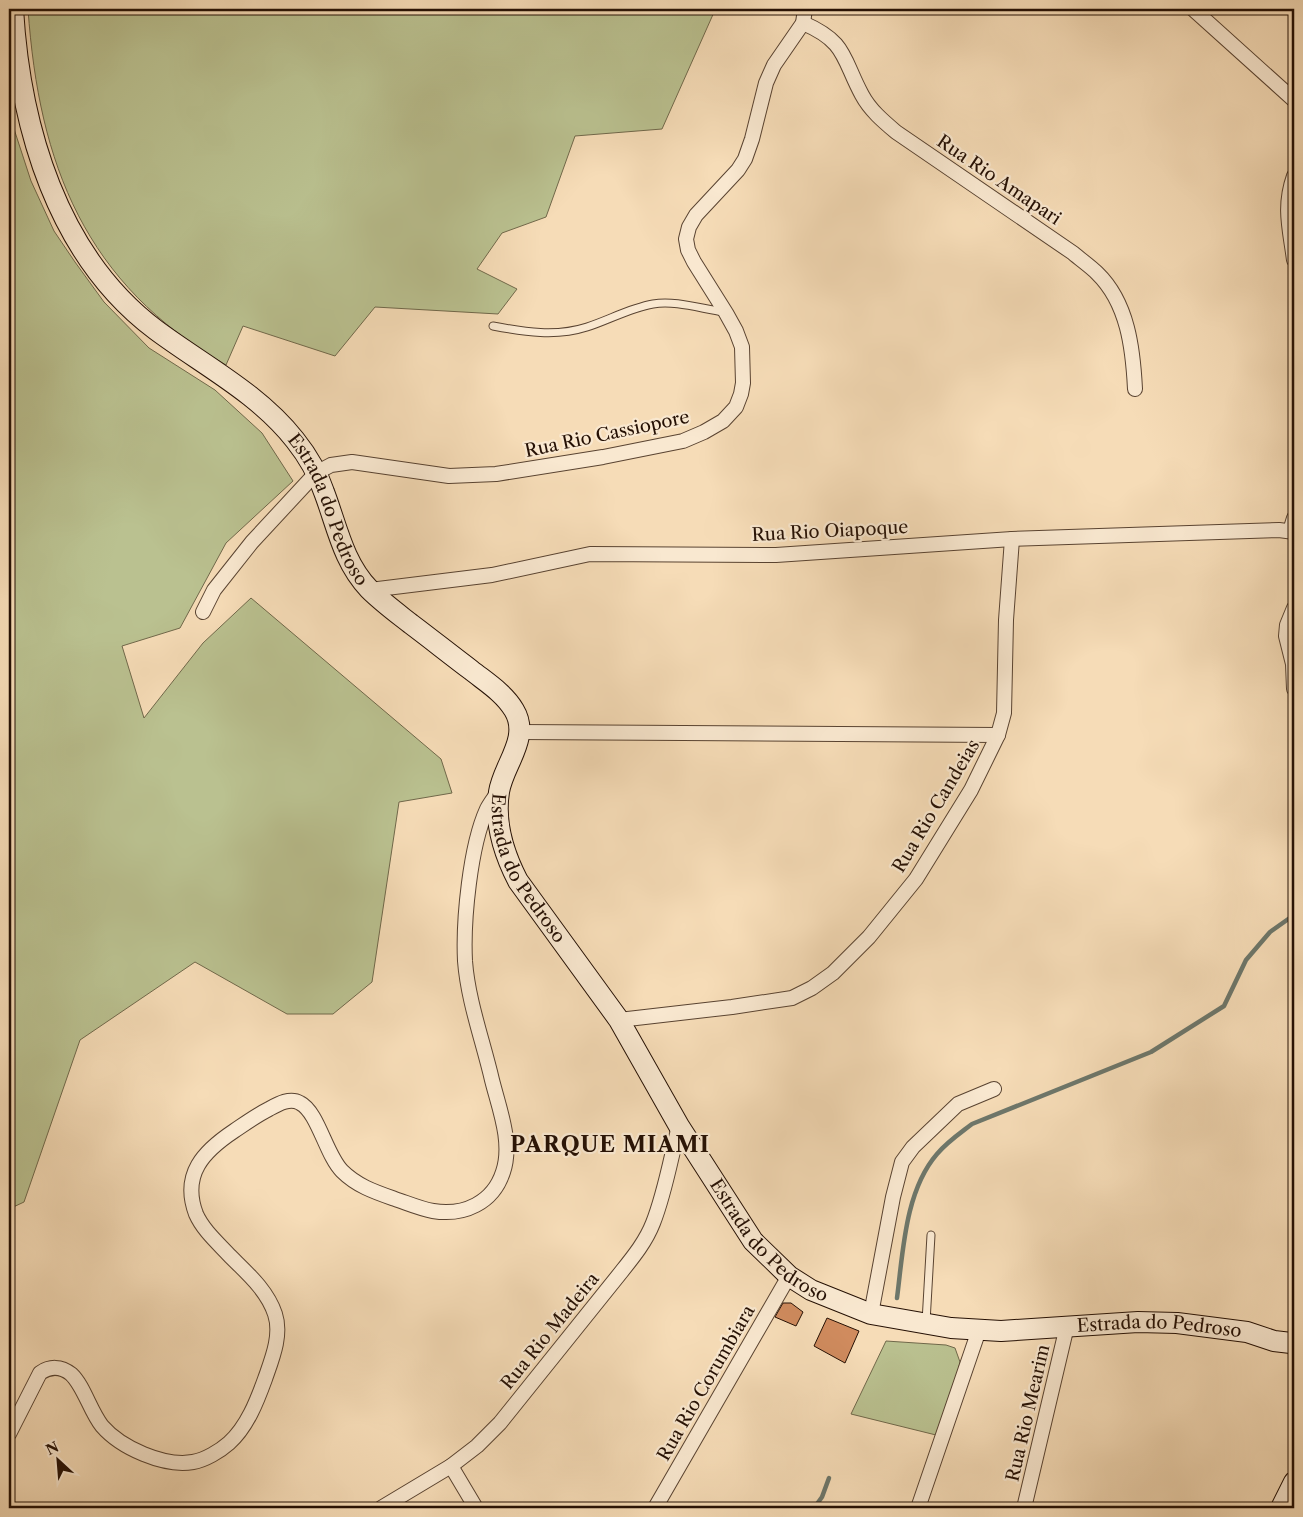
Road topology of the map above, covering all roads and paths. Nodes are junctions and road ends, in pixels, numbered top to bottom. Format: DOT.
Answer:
graph roads {
  1 [pos="13,9"];
  2 [pos="805,9"];
  3 [pos="1193,9"];
  4 [pos="803,23"];
  5 [pos="1294,100"];
  6 [pos="1294,176"];
  7 [pos="1294,260"];
  8 [pos="726,313"];
  9 [pos="493,326"];
  10 [pos="1135,389"];
  11 [pos="316,474"];
  12 [pos="1293,527"];
  13 [pos="1012,539"];
  14 [pos="370,590"];
  15 [pos="1294,608"];
  16 [pos="203,612"];
  17 [pos="1294,689"];
  18 [pos="519,732"];
  19 [pos="998,735"];
  20 [pos="499,791"];
  21 [pos="619,1020"];
  22 [pos="994,1089"];
  23 [pos="679,1126"];
  24 [pos="931,1236"];
  25 [pos="789,1276"];
  26 [pos="870,1314"];
  27 [pos="926,1324"];
  28 [pos="1067,1326"];
  29 [pos="979,1330"];
  30 [pos="1293,1343"];
  31 [pos="9,1434"];
  32 [pos="451,1466"];
  33 [pos="1294,1482"];
  34 [pos="380,1508"];
  35 [pos="476,1508"];
  36 [pos="655,1508"];
  37 [pos="918,1508"];
  38 [pos="1024,1508"];
  39 [pos="1281,1508"];
  1 -- 11 [label="main road, Estrada do Pedroso"];
  2 -- 4 [label="street"];
  3 -- 5 [label="street"];
  4 -- 8 [label="street, Rua Rio Cassiopore"];
  4 -- 10 [label="street, Rua Rio Amapari"];
  6 -- 7 [label="street"];
  8 -- 9 [label="lane"];
  8 -- 11 [label="street, Rua Rio Cassiopore"];
  11 -- 14 [label="main road, Estrada do Pedroso"];
  11 -- 16 [label="street, Rua Rio Cassiopore"];
  12 -- 13 [label="street, Rua Rio Oiapoque"];
  13 -- 14 [label="street, Rua Rio Oiapoque"];
  13 -- 19 [label="street"];
  14 -- 18 [label="main road, Estrada do Pedroso"];
  15 -- 17 [label="street"];
  18 -- 19 [label="street, Rua Rio Candeias"];
  18 -- 20 [label="main road, Estrada do Pedroso"];
  19 -- 21 [label="street, Rua Rio Candeias"];
  20 -- 21 [label="main road, Estrada do Pedroso"];
  20 -- 31 [label="street"];
  21 -- 23 [label="main road, Estrada do Pedroso"];
  22 -- 26 [label="street"];
  23 -- 25 [label="main road, Estrada do Pedroso"];
  23 -- 32 [label="street, Rua Rio Madeira"];
  24 -- 27 [label="lane"];
  25 -- 26 [label="main road, Estrada do Pedroso"];
  25 -- 36 [label="street, Rua Rio Corumbiara"];
  26 -- 27 [label="main road, Estrada do Pedroso"];
  27 -- 29 [label="main road, Estrada do Pedroso"];
  28 -- 29 [label="main road, Estrada do Pedroso"];
  28 -- 30 [label="main road, Estrada do Pedroso"];
  28 -- 38 [label="street, Rua Rio Mearim"];
  29 -- 37 [label="street"];
  32 -- 34 [label="street, Rua Rio Madeira"];
  32 -- 35 [label="street"];
  33 -- 39 [label="main road"];
}
